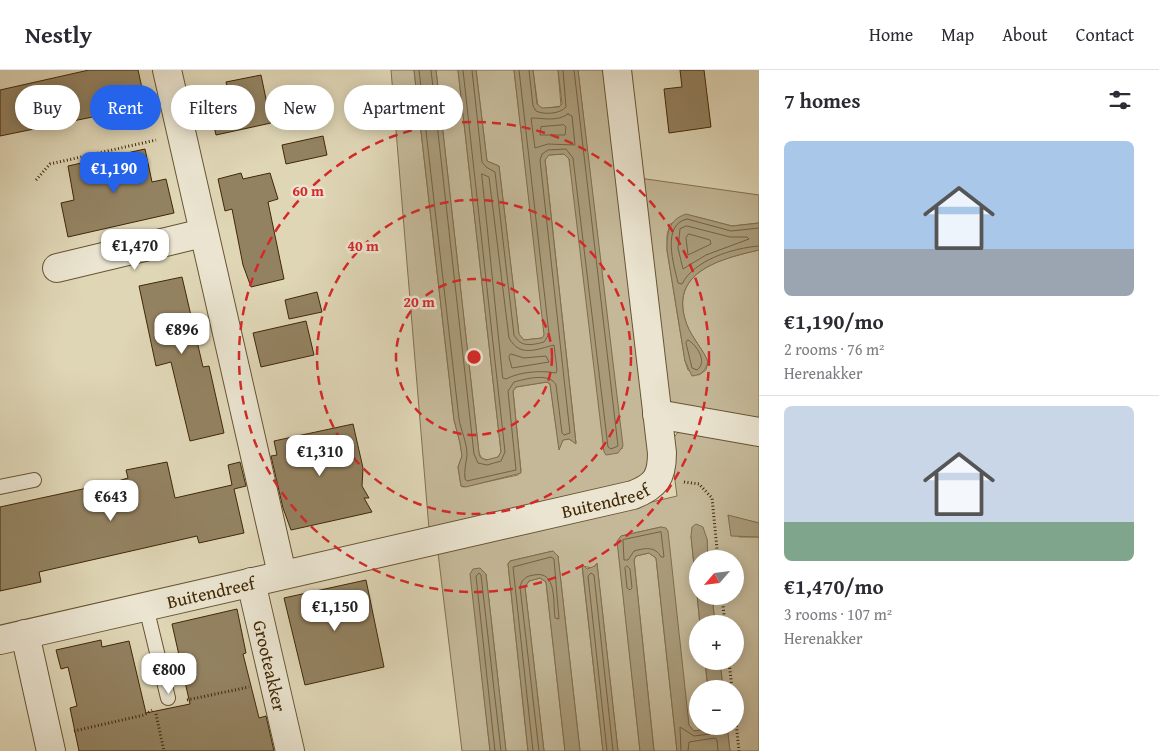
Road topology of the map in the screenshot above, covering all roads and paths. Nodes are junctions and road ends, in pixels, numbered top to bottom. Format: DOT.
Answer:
graph roads {
  1 [pos="166,70"];
  2 [pos="617,70"];
  3 [pos="181,134"];
  4 [pos="36,180"];
  5 [pos="203,233"];
  6 [pos="57,268"];
  7 [pos="657,414"];
  8 [pos="759,432"];
  9 [pos="657,479"];
  10 [pos="34,480"];
  11 [pos="0,488"];
  12 [pos="717,550"];
  13 [pos="282,574"];
  14 [pos="251,582"];
  15 [pos="146,607"];
  16 [pos="12,637"];
  17 [pos="168,698"];
  18 [pos="155,709"];
  19 [pos="737,735"];
  20 [pos="51,751"];
  21 [pos="164,751"];
  22 [pos="290,751"];
  23 [pos="739,751"];
  1 -- 3 [label="street"];
  2 -- 7 [label="street, Buitendreef"];
  3 -- 4 [label="path"];
  3 -- 5 [label="street"];
  5 -- 6 [label="street"];
  5 -- 13 [label="street"];
  7 -- 8 [label="street"];
  7 -- 9 [label="street, Buitendreef"];
  9 -- 12 [label="path"];
  9 -- 13 [label="street, Buitendreef"];
  10 -- 11 [label="lane"];
  13 -- 14 [label="street, Buitendreef"];
  14 -- 15 [label="street, Buitendreef"];
  14 -- 22 [label="street, Grooteakker"];
  15 -- 16 [label="street, Buitendreef"];
  15 -- 17 [label="lane, Buitendreef"];
  16 -- 20 [label="street"];
  18 -- 21 [label="path"];
  19 -- 23 [label="path"];
}
